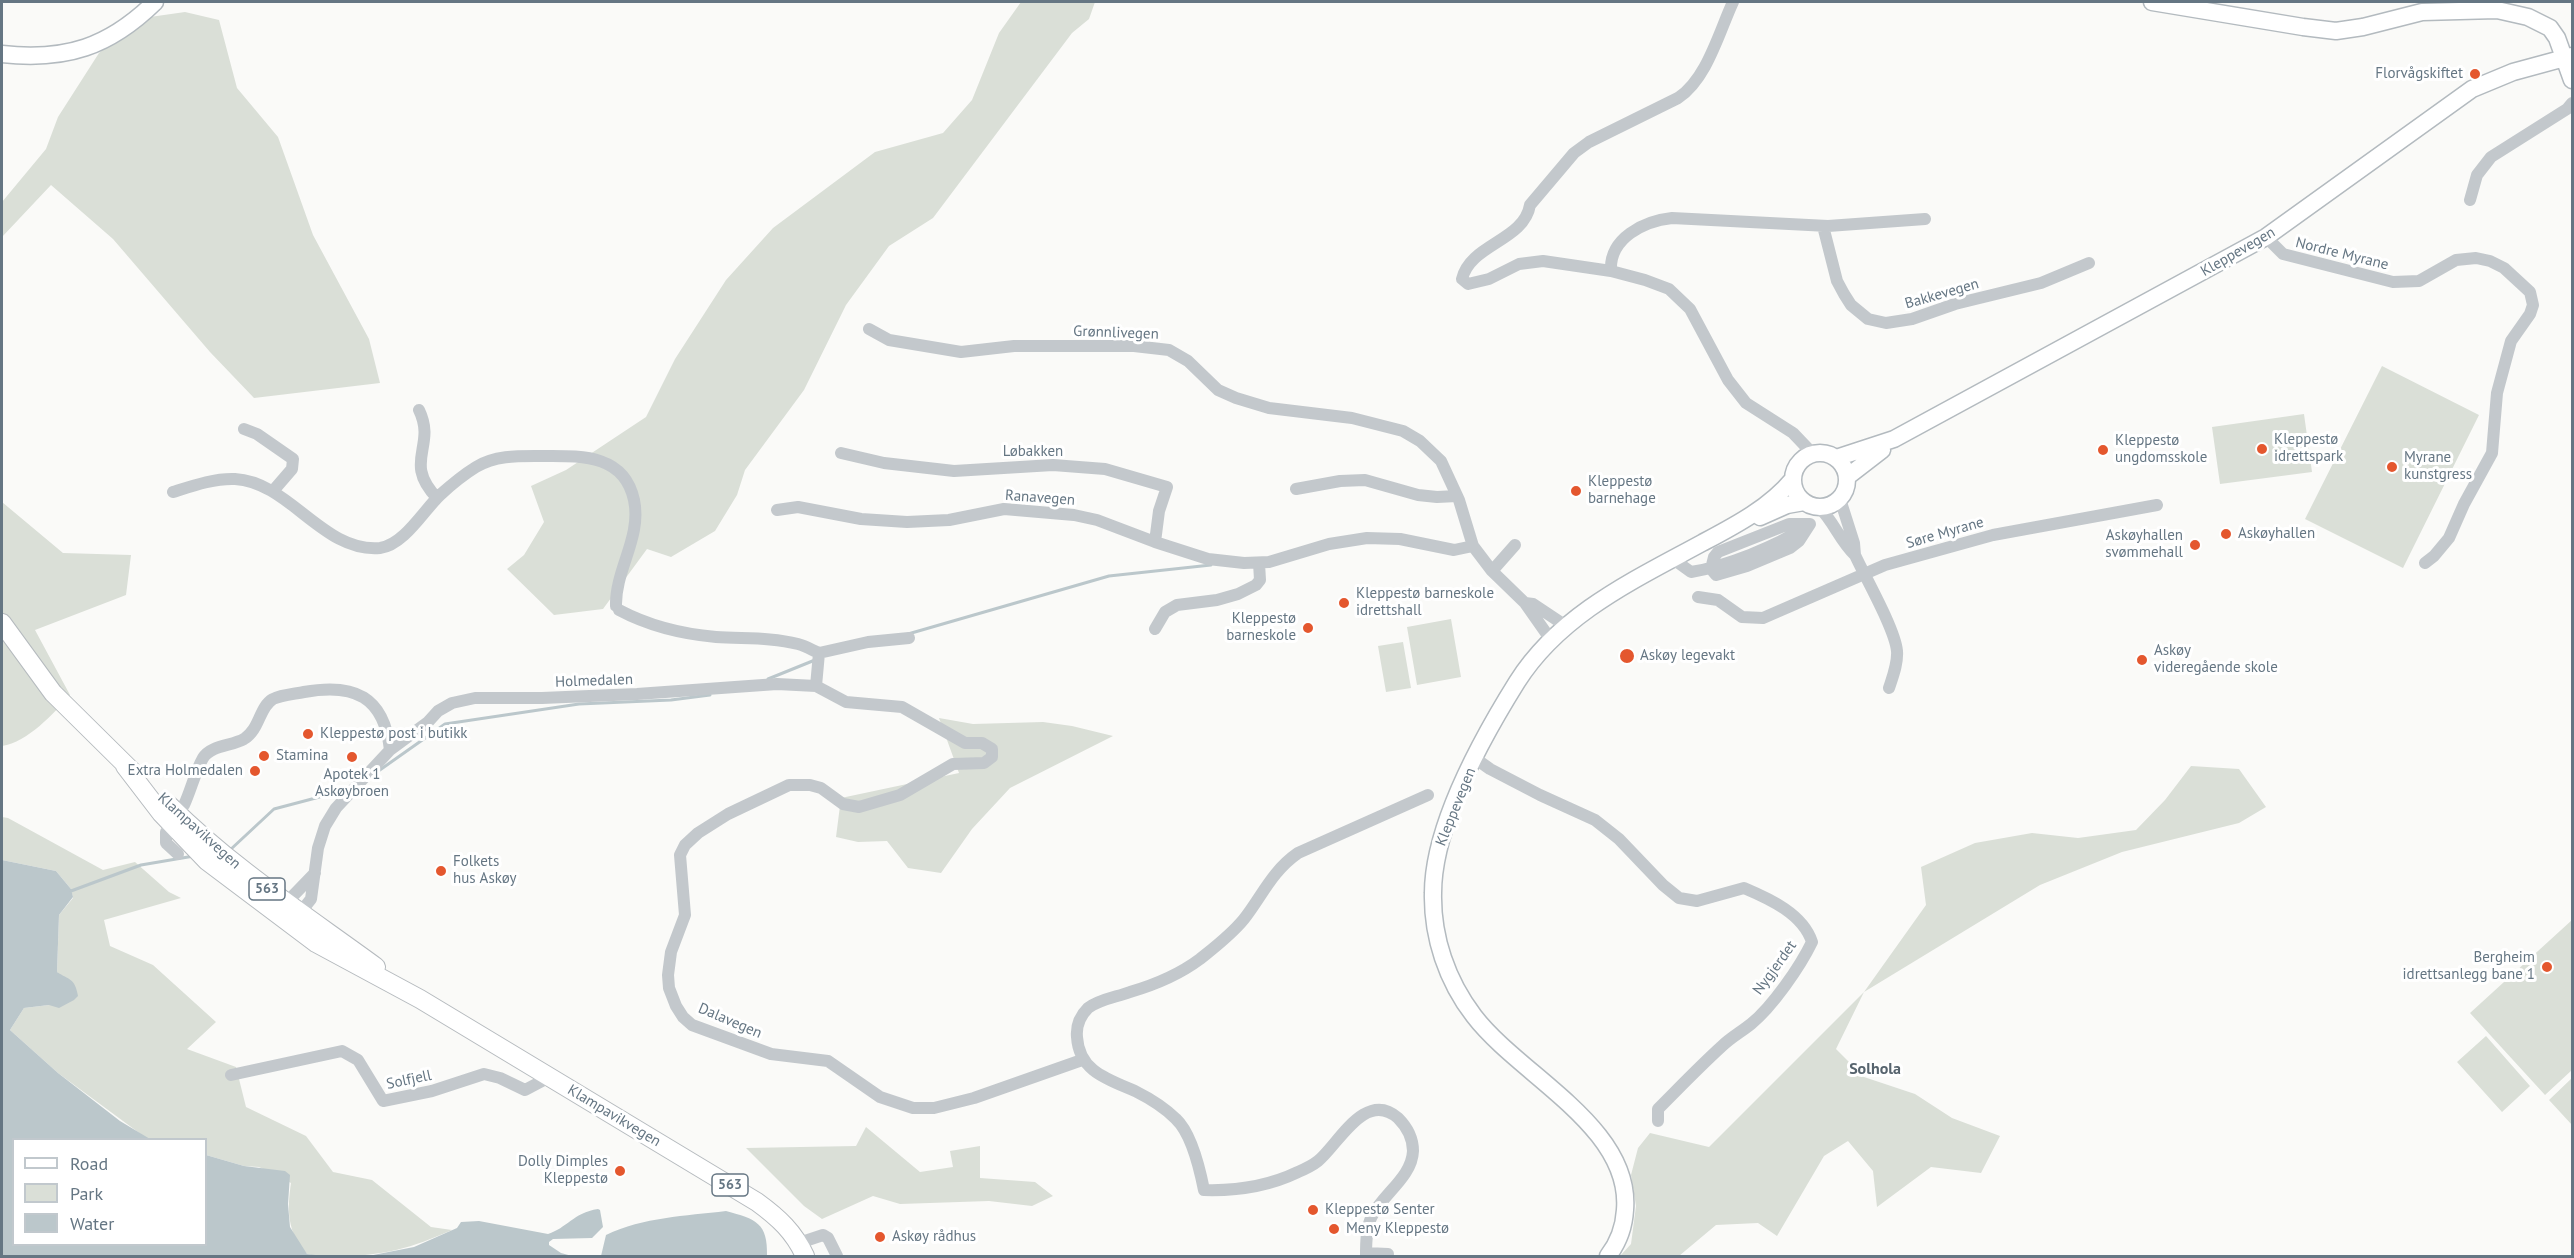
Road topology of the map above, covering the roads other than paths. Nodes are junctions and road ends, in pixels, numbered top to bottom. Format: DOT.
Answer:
graph roads {
  1 [pos="155,2"];
  2 [pos="1733,2"];
  3 [pos="2152,2"];
  4 [pos="2,54"];
  5 [pos="2569,57"];
  6 [pos="2572,80"];
  7 [pos="2572,103"];
  8 [pos="2470,200"];
  9 [pos="1925,219"];
  10 [pos="1823,226"];
  11 [pos="2266,237"];
  12 [pos="2089,263"];
  13 [pos="1611,271"];
  14 [pos="869,329"];
  15 [pos="419,410"];
  16 [pos="244,429"];
  17 [pos="1894,439"];
  18 [pos="841,453"];
  19 [pos="1813,454"];
  20 [pos="1836,458"];
  21 [pos="1847,477"];
  22 [pos="1793,479"];
  23 [pos="1296,489"];
  24 [pos="273,491"];
  25 [pos="173,492"];
  26 [pos="1457,496"];
  27 [pos="437,498"];
  28 [pos="1840,499"];
  29 [pos="1813,505"];
  30 [pos="2157,505"];
  31 [pos="777,510"];
  32 [pos="1742,522"];
  33 [pos="1810,524"];
  34 [pos="1155,542"];
  35 [pos="1515,544"];
  36 [pos="1473,546"];
  37 [pos="1855,555"];
  38 [pos="1673,559"];
  39 [pos="1259,563"];
  40 [pos="2425,563"];
  41 [pos="1711,569"];
  42 [pos="1492,571"];
  43 [pos="1864,574"];
  44 [pos="1698,597"];
  45 [pos="1525,603"];
  46 [pos="2,623"];
  47 [pos="1566,626"];
  48 [pos="1155,629"];
  49 [pos="909,638"];
  50 [pos="1551,639"];
  51 [pos="819,653"];
  52 [pos="816,686"];
  53 [pos="1889,688"];
  54 [pos="390,750"];
  55 [pos="1476,759"];
  56 [pos="1428,795"];
  57 [pos="892,798"];
  58 [pos="184,805"];
  59 [pos="166,832"];
  60 [pos="178,854"];
  61 [pos="290,912"];
  62 [pos="1082,1060"];
  63 [pos="231,1074"];
  64 [pos="542,1081"];
  65 [pos="1658,1122"];
  66 [pos="802,1250"];
  67 [pos="1388,1254"];
  68 [pos="1366,1255"];
  69 [pos="837,1257"];
  70 [pos="1608,1257"];
  1 -- 4 [label="main road"];
  2 -- 13 [label="street"];
  3 -- 5 [label="main road"];
  5 -- 6 [label="main road"];
  5 -- 11 [label="main road, Kleppevegen"];
  7 -- 8 [label="street"];
  9 -- 10 [label="street"];
  10 -- 12 [label="street, Bakkevegen"];
  10 -- 13 [label="street"];
  11 -- 17 [label="main road, Kleppevegen"];
  11 -- 40 [label="street, Nordre Myrane"];
  13 -- 19 [label="street"];
  14 -- 26 [label="street, Grønnlivegen"];
  15 -- 27 [label="street"];
  16 -- 24 [label="street"];
  17 -- 20 [label="main road, Kleppevegen"];
  17 -- 21 [label="main road, Kleppevegen"];
  18 -- 34 [label="street, Løbakken"];
  19 -- 20 [label="main road"];
  19 -- 22 [label="main road"];
  20 -- 21 [label="main road"];
  21 -- 28 [label="main road"];
  22 -- 29 [label="main road"];
  22 -- 32 [label="main road, Kleppevegen"];
  23 -- 26 [label="street"];
  24 -- 25 [label="street"];
  24 -- 27 [label="street"];
  26 -- 36 [label="street, Grønnlivegen"];
  27 -- 51 [label="street"];
  28 -- 29 [label="main road"];
  28 -- 37 [label="street"];
  29 -- 32 [label="main road, Kleppevegen"];
  29 -- 33 [label="street"];
  29 -- 37 [label="street"];
  30 -- 43 [label="street, Søre Myrane"];
  31 -- 34 [label="street, Ranavegen"];
  32 -- 38 [label="main road, Kleppevegen"];
  33 -- 41 [label="street"];
  33 -- 41 [label="street"];
  34 -- 39 [label="street, Ranavegen"];
  35 -- 42 [label="street"];
  36 -- 39 [label="street, Ranavegen"];
  36 -- 42 [label="street, Grønnlivegen"];
  37 -- 43 [label="street"];
  38 -- 41 [label="street"];
  38 -- 47 [label="main road, Kleppevegen"];
  39 -- 48 [label="street"];
  42 -- 45 [label="street, Grønnlivegen"];
  43 -- 44 [label="street"];
  43 -- 53 [label="street"];
  45 -- 47 [label="street, Grønnlivegen"];
  45 -- 50 [label="street, Grønnlivegen"];
  46 -- 61 [label="main road, Klampavikvegen / 563"];
  47 -- 50 [label="main road, Kleppevegen"];
  49 -- 51 [label="street"];
  50 -- 55 [label="main road, Kleppevegen"];
  51 -- 52 [label="street"];
  52 -- 54 [label="street, Holmedalen"];
  52 -- 57 [label="street, Holmedalen"];
  54 -- 58 [label="street"];
  54 -- 61 [label="street, Holmedalen"];
  55 -- 65 [label="street, Nygjerdet"];
  55 -- 70 [label="main road, Kleppevegen"];
  56 -- 62 [label="street"];
  57 -- 62 [label="street, Dalavegen"];
  59 -- 60 [label="street"];
  61 -- 66 [label="main road, Klampavikvegen / 563"];
  62 -- 68 [label="street"];
  63 -- 64 [label="street, Solfjell"];
  66 -- 69 [label="street, Klampavikvegen"];
  67 -- 68 [label="street"];
}
